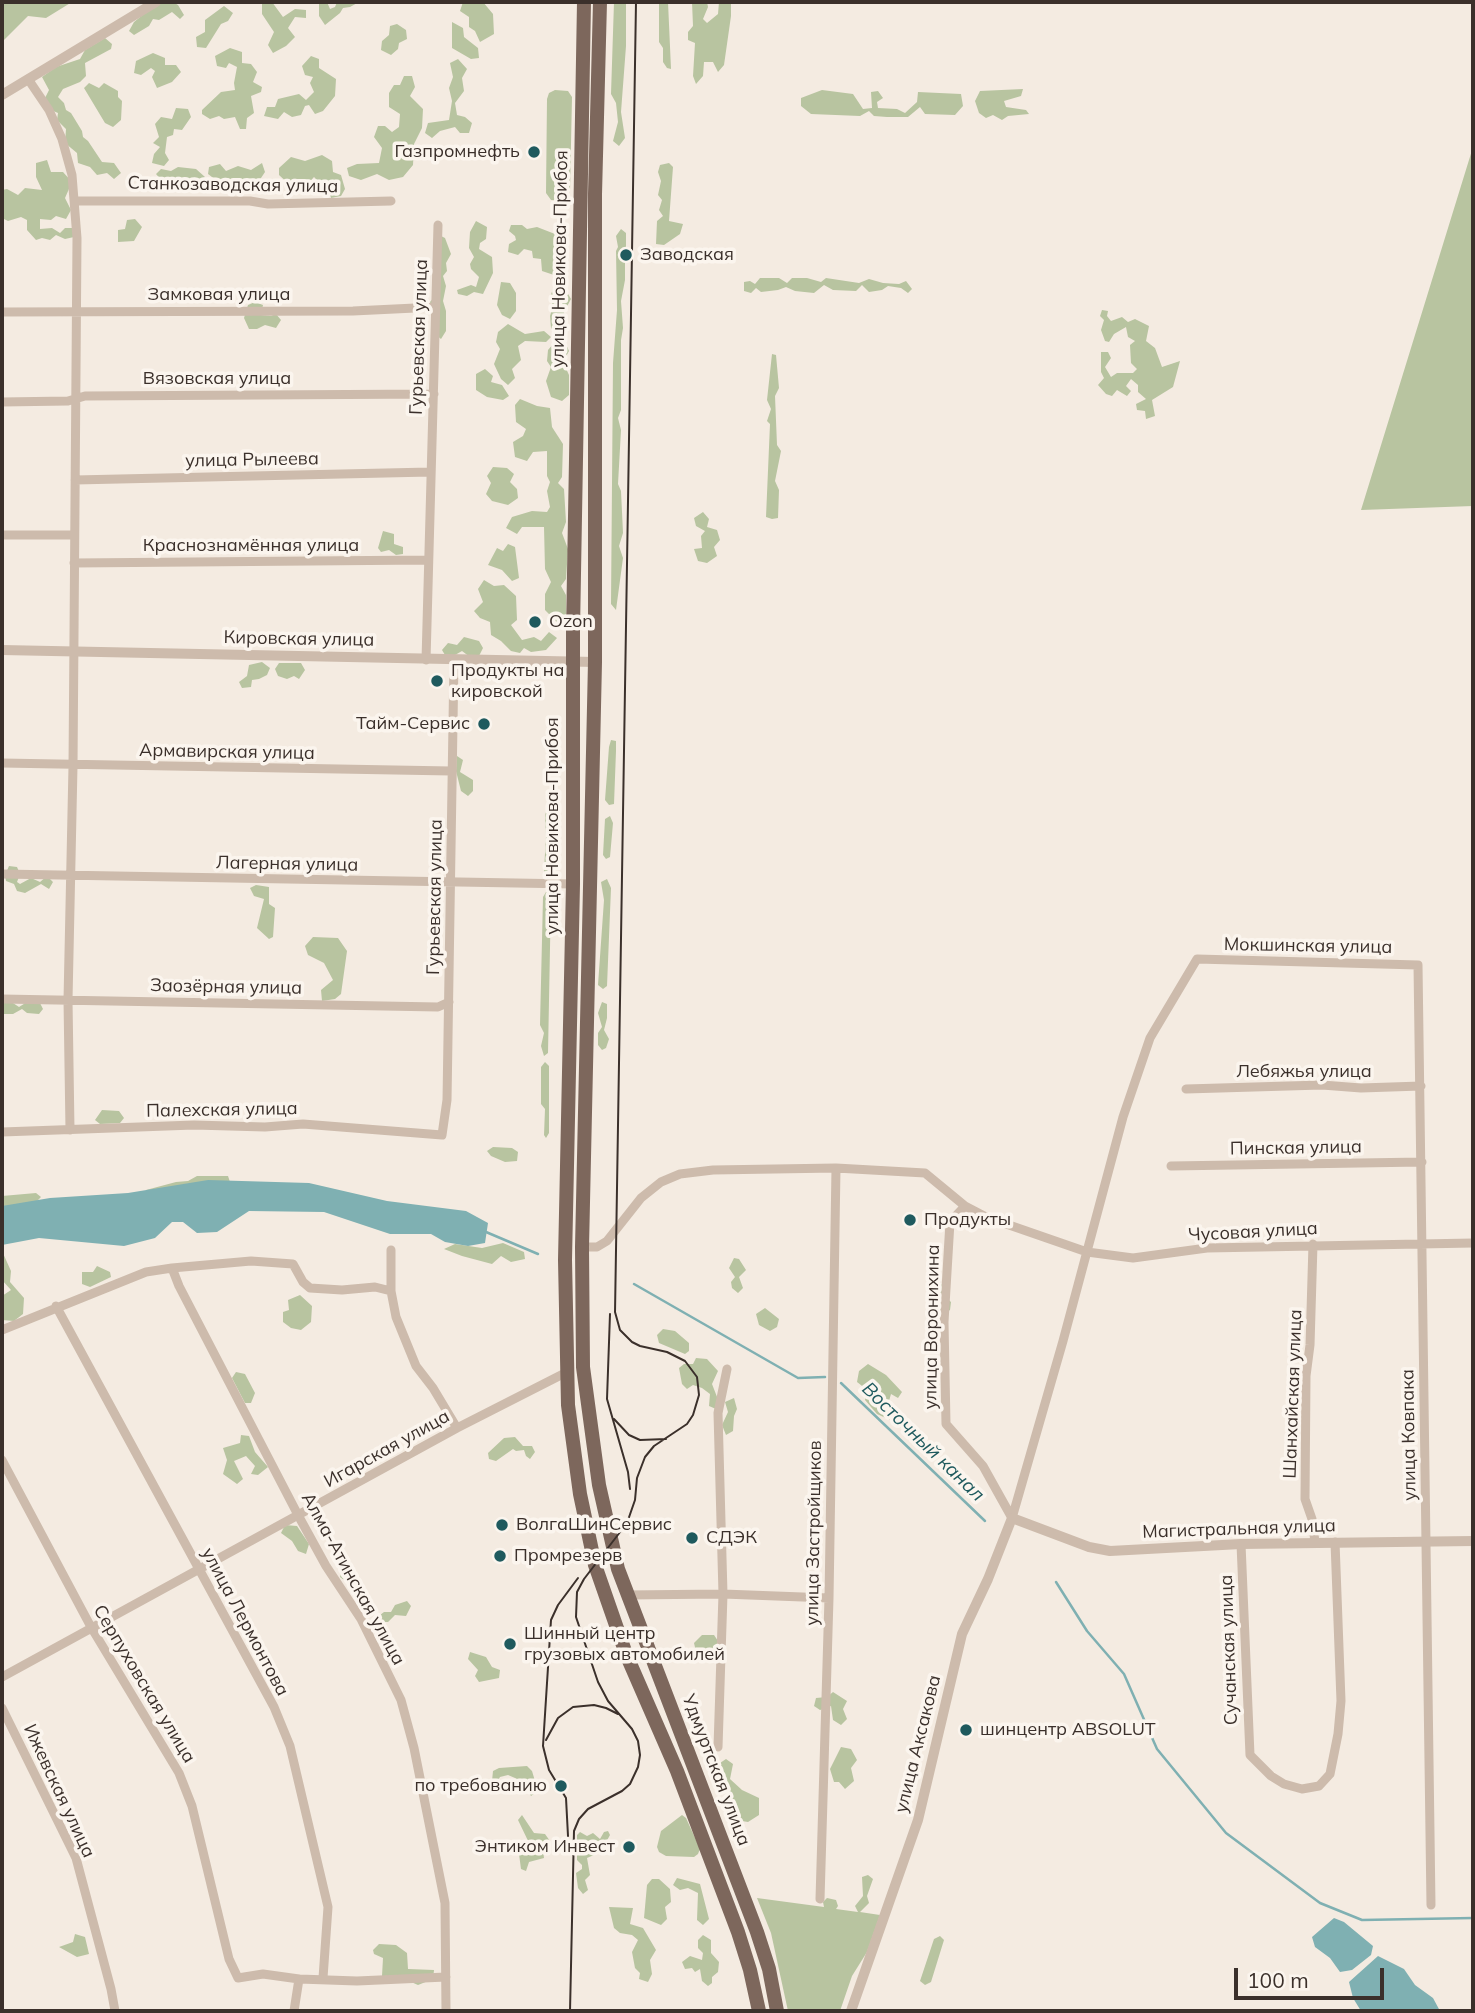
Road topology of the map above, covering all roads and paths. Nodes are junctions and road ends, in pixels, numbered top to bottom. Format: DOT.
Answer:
graph roads {
  1 [pos="156,2"];
  2 [pos="584,2"];
  3 [pos="600,2"];
  4 [pos="28,79"];
  5 [pos="2,95"];
  6 [pos="76,201"];
  7 [pos="391,201"];
  8 [pos="438,225"];
  9 [pos="436,307"];
  10 [pos="78,311"];
  11 [pos="2,312"];
  12 [pos="434,394"];
  13 [pos="76,398"];
  14 [pos="2,402"];
  15 [pos="430,472"];
  16 [pos="75,480"];
  17 [pos="74,534"];
  18 [pos="2,535"];
  19 [pos="428,560"];
  20 [pos="74,563"];
  21 [pos="2,650"];
  22 [pos="73,651"];
  23 [pos="426,660"];
  24 [pos="454,660"];
  25 [pos="573,661"];
  26 [pos="595,662"];
  27 [pos="2,764"];
  28 [pos="73,766"];
  29 [pos="451,771"];
  30 [pos="2,874"];
  31 [pos="71,875"];
  32 [pos="452,883"];
  33 [pos="573,884"];
  34 [pos="1419,965"];
  35 [pos="2,999"];
  36 [pos="68,1000"];
  37 [pos="449,1002"];
  38 [pos="1421,1086"];
  39 [pos="1186,1089"];
  40 [pos="69,1130"];
  41 [pos="2,1132"];
  42 [pos="442,1135"];
  43 [pos="1422,1162"];
  44 [pos="1171,1166"];
  45 [pos="836,1168"];
  46 [pos="965,1206"];
  47 [pos="1422,1243"];
  48 [pos="1473,1243"];
  49 [pos="1313,1244"];
  50 [pos="582,1247"];
  51 [pos="391,1250"];
  52 [pos="1087,1252"];
  53 [pos="172,1268"];
  54 [pos="391,1291"];
  55 [pos="56,1306"];
  56 [pos="2,1330"];
  57 [pos="727,1369"];
  58 [pos="567,1373"];
  59 [pos="457,1428"];
  60 [pos="2,1460"];
  61 [pos="299,1515"];
  62 [pos="1012,1518"];
  63 [pos="1425,1541"];
  64 [pos="1473,1541"];
  65 [pos="1315,1542"];
  66 [pos="1335,1542"];
  67 [pos="1241,1544"];
  68 [pos="611,1545"];
  69 [pos="595,1564"];
  70 [pos="199,1570"];
  71 [pos="723,1594"];
  72 [pos="627,1595"];
  73 [pos="829,1598"];
  74 [pos="91,1628"];
  75 [pos="2,1677"];
  76 [pos="2,1708"];
  77 [pos="719,1747"];
  78 [pos="820,1899"];
  79 [pos="1431,1905"];
  80 [pos="446,1977"];
  81 [pos="323,1978"];
  82 [pos="299,1979"];
  83 [pos="115,2011"];
  84 [pos="294,2011"];
  85 [pos="446,2011"];
  86 [pos="759,2011"];
  87 [pos="777,2011"];
  88 [pos="851,2011"];
  1 -- 4 [label="street"];
  2 -- 25 [label="main road, улица Новикова-Прибоя"];
  3 -- 26 [label="main road, улица Новикова-Прибоя"];
  4 -- 5 [label="street"];
  4 -- 6 [label="street"];
  6 -- 7 [label="street, Станкозаводская улица"];
  6 -- 10 [label="street"];
  8 -- 9 [label="street, Гурьевская улица"];
  9 -- 10 [label="street, Замковая улица"];
  9 -- 12 [label="street, Гурьевская улица"];
  10 -- 11 [label="street, Замковая улица"];
  10 -- 13 [label="street"];
  12 -- 13 [label="street, Вязовская улица"];
  12 -- 15 [label="street, Гурьевская улица"];
  13 -- 14 [label="street, Вязовская улица"];
  13 -- 16 [label="street"];
  15 -- 16 [label="street, улица Рылеева"];
  15 -- 19 [label="street, Гурьевская улица"];
  16 -- 17 [label="street"];
  17 -- 18 [label="street"];
  17 -- 20 [label="street"];
  19 -- 20 [label="street, Краснознамённая улица"];
  19 -- 23 [label="street, Гурьевская улица"];
  20 -- 22 [label="street"];
  21 -- 22 [label="street, Кировская улица"];
  22 -- 23 [label="street, Кировская улица"];
  22 -- 28 [label="street"];
  23 -- 24 [label="street, Кировская улица"];
  24 -- 25 [label="street, Кировская улица"];
  24 -- 29 [label="street, Гурьевская улица"];
  25 -- 26 [label="street, Кировская улица"];
  25 -- 33 [label="main road, улица Новикова-Прибоя"];
  26 -- 50 [label="main road, улица Новикова-Прибоя"];
  27 -- 28 [label="street, Армавирская улица"];
  28 -- 29 [label="street, Армавирская улица"];
  28 -- 31 [label="street"];
  29 -- 32 [label="street, Гурьевская улица"];
  30 -- 31 [label="street, Лагерная улица"];
  31 -- 32 [label="street, Лагерная улица"];
  31 -- 36 [label="street"];
  32 -- 33 [label="street, Лагерная улица"];
  32 -- 37 [label="street, Гурьевская улица"];
  33 -- 58 [label="main road, улица Новикова-Прибоя"];
  34 -- 38 [label="street, улица Ковпака"];
  34 -- 52 [label="street, Мокшинская улица"];
  35 -- 36 [label="street, Заозёрная улица"];
  36 -- 37 [label="street, Заозёрная улица"];
  36 -- 40 [label="street"];
  37 -- 42 [label="street, Гурьевская улица"];
  38 -- 39 [label="street, Лебяжья улица"];
  38 -- 43 [label="street, улица Ковпака"];
  40 -- 41 [label="street, Палехская улица"];
  40 -- 42 [label="street, Палехская улица"];
  43 -- 44 [label="street, Пинская улица"];
  43 -- 47 [label="street, улица Ковпака"];
  45 -- 46 [label="street, Чусовая улица"];
  45 -- 50 [label="street, Чусовая улица"];
  45 -- 73 [label="street, улица Застройщиков"];
  46 -- 52 [label="street, Чусовая улица"];
  46 -- 62 [label="street, улица Воронихина"];
  47 -- 48 [label="street, Чусовая улица"];
  47 -- 49 [label="street, Чусовая улица"];
  47 -- 63 [label="street, улица Ковпака"];
  49 -- 52 [label="street, Чусовая улица"];
  49 -- 65 [label="street, Шанхайская улица"];
  50 -- 68 [label="main road, улица Новикова-Прибоя"];
  51 -- 54 [label="street"];
  52 -- 62 [label="street"];
  53 -- 54 [label="street"];
  53 -- 55 [label="street"];
  53 -- 61 [label="street, Алма-Атинская улица"];
  54 -- 59 [label="street"];
  55 -- 56 [label="street"];
  55 -- 70 [label="street, улица Лермонтова"];
  57 -- 71 [label="street"];
  58 -- 59 [label="street, Игарская улица"];
  58 -- 69 [label="main road, улица Новикова-Прибоя"];
  59 -- 61 [label="street, Игарская улица"];
  60 -- 74 [label="street, Серпуховская улица"];
  61 -- 70 [label="street, Игарская улица"];
  61 -- 80 [label="street, Алма-Атинская улица"];
  62 -- 67 [label="street, Магистральная улица"];
  62 -- 88 [label="street, улица Аксакова"];
  63 -- 64 [label="street, Магистральная улица"];
  63 -- 66 [label="street, Магистральная улица"];
  63 -- 79 [label="street, улица Ковпака"];
  65 -- 66 [label="street, Магистральная улица"];
  65 -- 67 [label="street, Магистральная улица"];
  66 -- 67 [label="street, Сучанская улица"];
  68 -- 72 [label="main road, Удмуртская улица"];
  69 -- 86 [label="main road, Удмуртская улица"];
  70 -- 74 [label="street, Игарская улица"];
  70 -- 81 [label="street, улица Лермонтова"];
  71 -- 72 [label="street"];
  71 -- 73 [label="street"];
  71 -- 77 [label="street"];
  72 -- 87 [label="main road, Удмуртская улица"];
  73 -- 78 [label="street, улица Застройщиков"];
  74 -- 75 [label="street, Игарская улица"];
  74 -- 82 [label="street, Серпуховская улица"];
  76 -- 83 [label="street, Ижевская улица"];
  80 -- 81 [label="street"];
  80 -- 85 [label="street, Алма-Атинская улица"];
  81 -- 82 [label="street"];
  82 -- 84 [label="street"];
}
